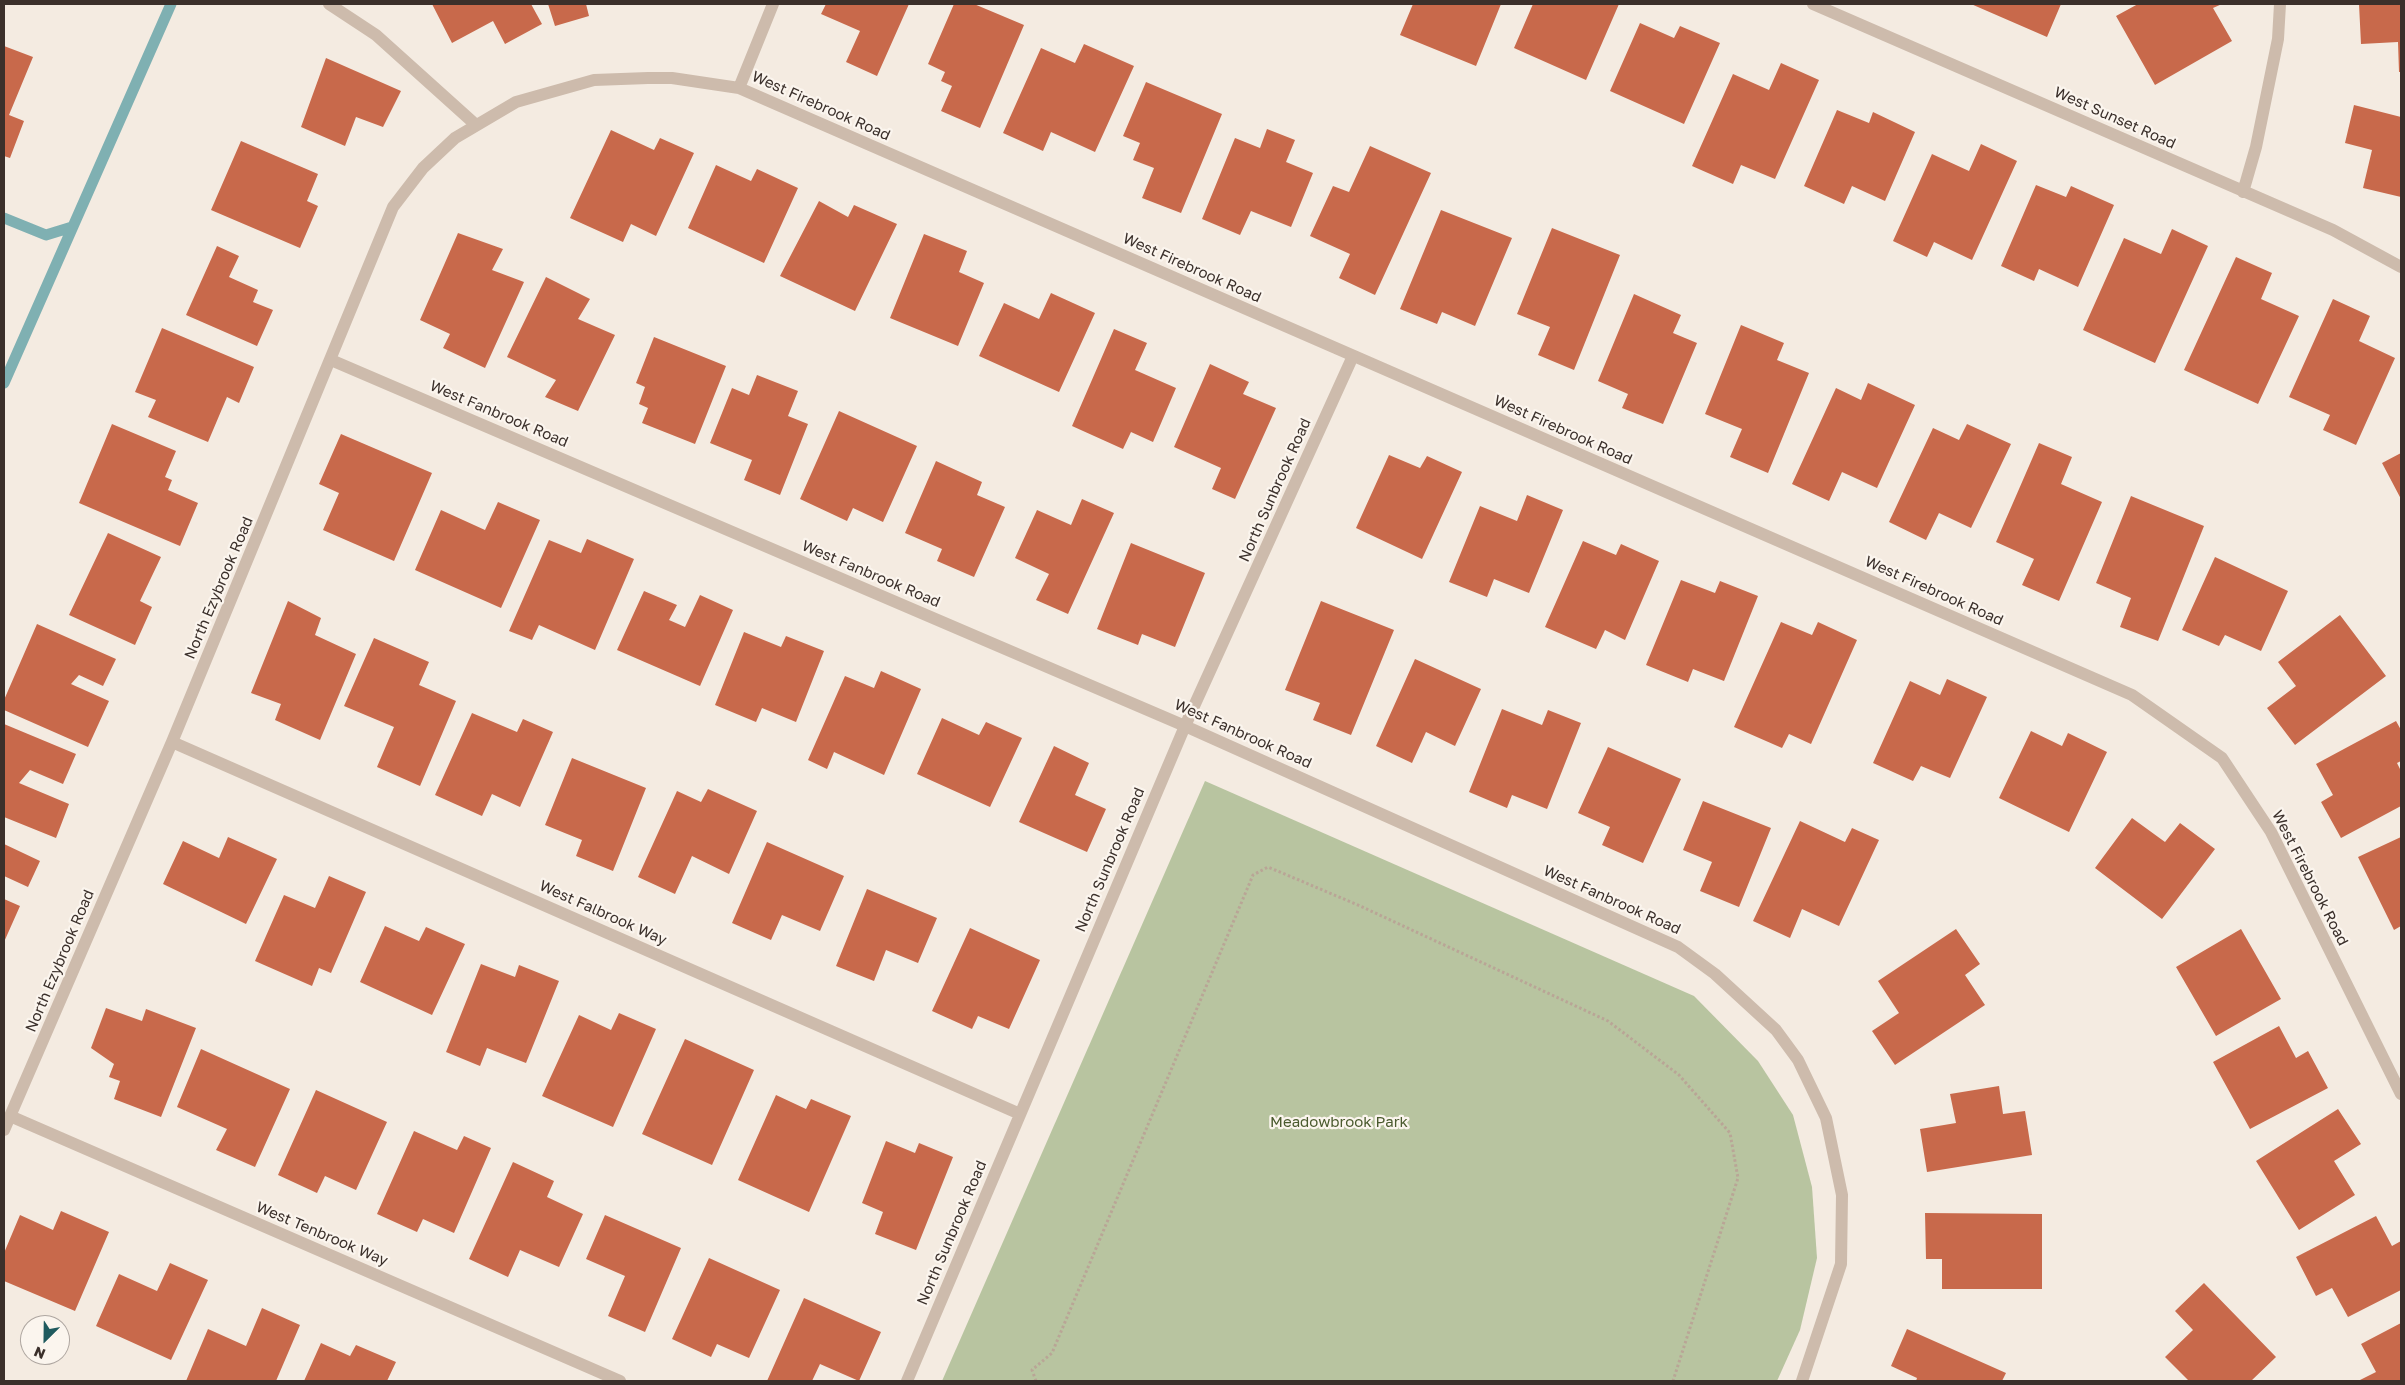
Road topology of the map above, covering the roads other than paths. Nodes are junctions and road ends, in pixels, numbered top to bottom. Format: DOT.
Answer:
graph roads {
  1 [pos="329,4"];
  2 [pos="773,4"];
  3 [pos="1813,4"];
  4 [pos="2280,4"];
  5 [pos="739,88"];
  6 [pos="516,102"];
  7 [pos="476,125"];
  8 [pos="2242,192"];
  9 [pos="2401,267"];
  10 [pos="1353,356"];
  11 [pos="331,360"];
  12 [pos="1185,726"];
  13 [pos="172,742"];
  14 [pos="2401,1094"];
  15 [pos="1020,1114"];
  16 [pos="10,1116"];
  17 [pos="4,1130"];
  18 [pos="620,1381"];
  19 [pos="907,1381"];
  20 [pos="1802,1381"];
  1 -- 7 [label="street"];
  2 -- 5 [label="street"];
  3 -- 8 [label="street, West Sunset Road"];
  4 -- 8 [label="street"];
  5 -- 6 [label="street, West Firebrook Road"];
  5 -- 10 [label="street, West Firebrook Road"];
  6 -- 7 [label="street, North Ezybrook Road"];
  7 -- 11 [label="street, North Ezybrook Road"];
  8 -- 9 [label="street, West Sunset Road"];
  10 -- 12 [label="street, North Sunbrook Road"];
  10 -- 14 [label="street, West Firebrook Road"];
  11 -- 12 [label="street, West Fanbrook Road"];
  11 -- 13 [label="street, North Ezybrook Road"];
  12 -- 15 [label="street, North Sunbrook Road"];
  12 -- 20 [label="street, West Fanbrook Road"];
  13 -- 15 [label="street, West Falbrook Way"];
  13 -- 16 [label="street, North Ezybrook Road"];
  15 -- 19 [label="street, North Sunbrook Road"];
  16 -- 17 [label="street, North Ezybrook Road"];
  16 -- 18 [label="street, West Tenbrook Way"];
}
